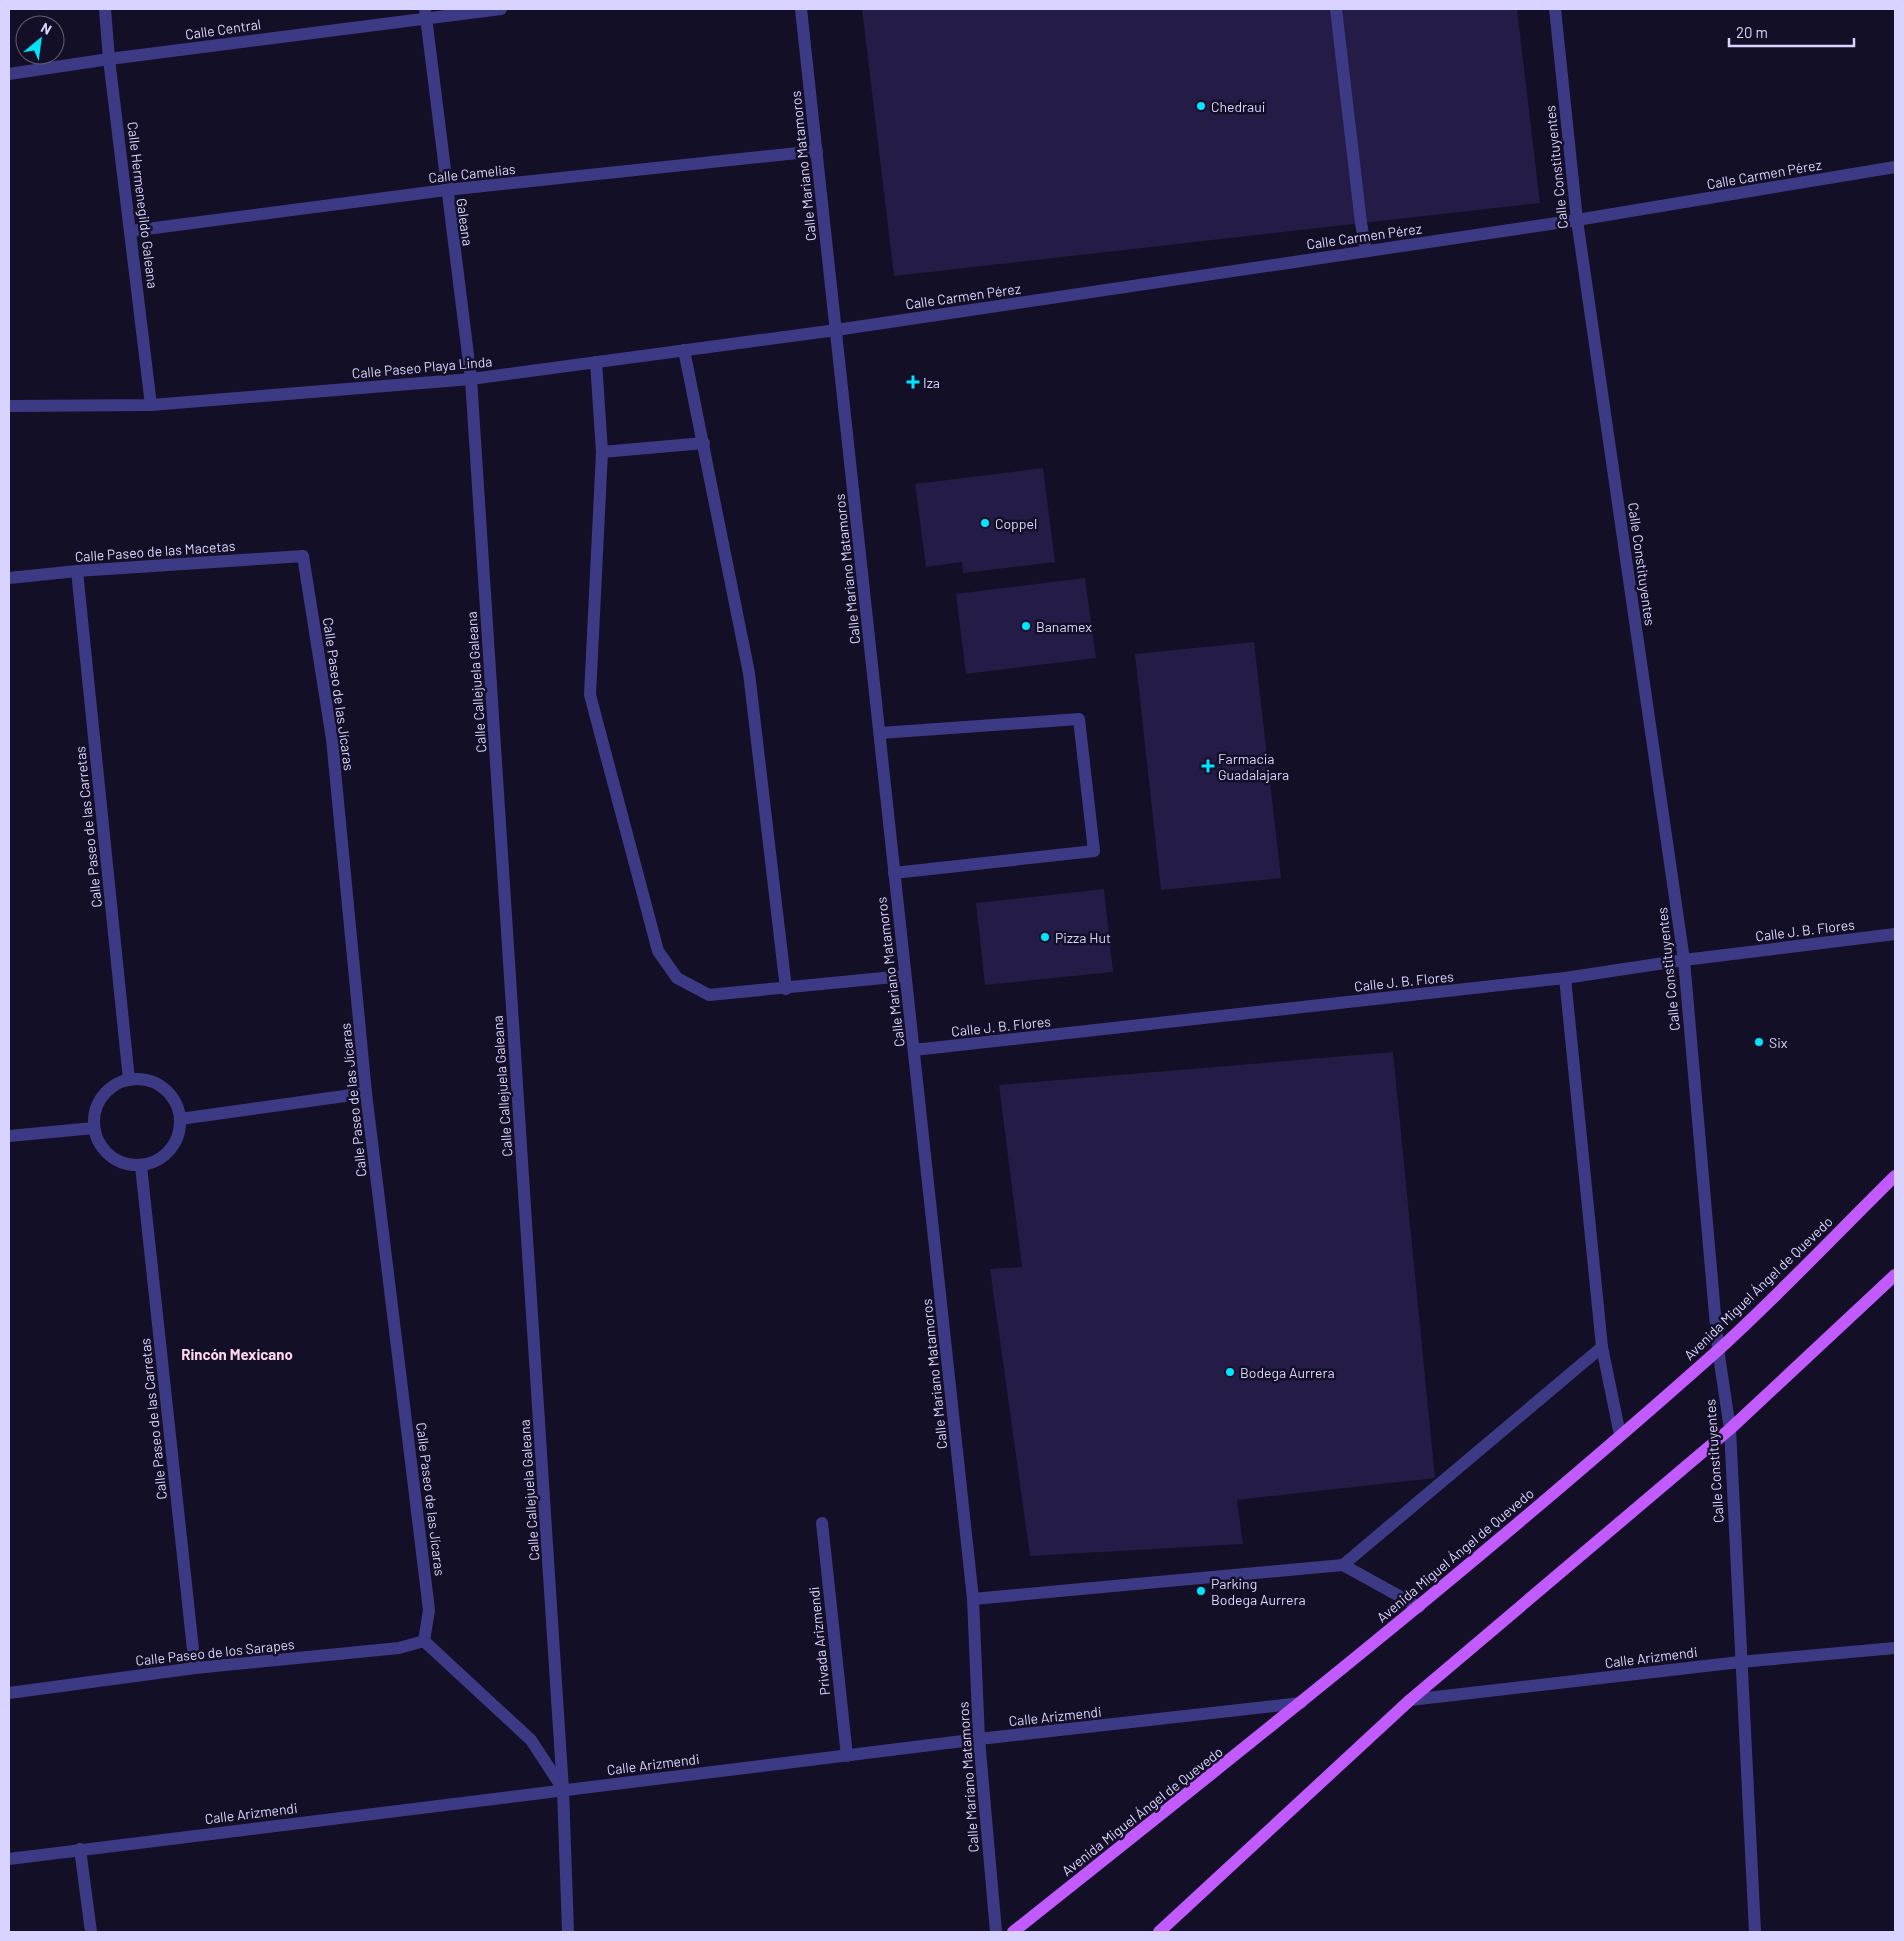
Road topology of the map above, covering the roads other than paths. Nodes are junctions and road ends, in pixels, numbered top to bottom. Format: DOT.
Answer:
graph roads {
  1 [pos="105,9"];
  2 [pos="501,9"];
  3 [pos="801,9"];
  4 [pos="1336,9"];
  5 [pos="1555,9"];
  6 [pos="425,13"];
  7 [pos="109,59"];
  8 [pos="9,74"];
  9 [pos="817,151"];
  10 [pos="1895,167"];
  11 [pos="446,190"];
  12 [pos="1577,220"];
  13 [pos="131,231"];
  14 [pos="1366,251"];
  15 [pos="836,330"];
  16 [pos="684,350"];
  17 [pos="596,362"];
  18 [pos="471,379"];
  19 [pos="151,405"];
  20 [pos="9,406"];
  21 [pos="704,442"];
  22 [pos="602,452"];
  23 [pos="303,556"];
  24 [pos="77,571"];
  25 [pos="9,578"];
  26 [pos="880,733"];
  27 [pos="894,873"];
  28 [pos="1895,934"];
  29 [pos="1684,960"];
  30 [pos="904,976"];
  31 [pos="1565,978"];
  32 [pos="786,989"];
  33 [pos="914,1050"];
  34 [pos="129,1080"];
  35 [pos="366,1093"];
  36 [pos="180,1119"];
  37 [pos="94,1128"];
  38 [pos="9,1136"];
  39 [pos="141,1166"];
  40 [pos="1895,1176"];
  41 [pos="1895,1275"];
  42 [pos="1602,1347"];
  43 [pos="1718,1349"];
  44 [pos="1730,1429"];
  45 [pos="1620,1435"];
  46 [pos="822,1523"];
  47 [pos="1343,1565"];
  48 [pos="973,1599"];
  49 [pos="1419,1607"];
  50 [pos="424,1641"];
  51 [pos="1895,1648"];
  52 [pos="1740,1662"];
  53 [pos="195,1668"];
  54 [pos="9,1693"];
  55 [pos="1410,1700"];
  56 [pos="1301,1703"];
  57 [pos="978,1739"];
  58 [pos="847,1756"];
  59 [pos="563,1790"];
  60 [pos="80,1848"];
  61 [pos="9,1858"];
  62 [pos="91,1932"];
  63 [pos="568,1932"];
  64 [pos="996,1932"];
  65 [pos="1013,1932"];
  66 [pos="1159,1932"];
  67 [pos="1755,1932"];
  1 -- 7 [label="street, Calle Hermenegildo Galeana"];
  2 -- 6 [label="street, Calle Central"];
  3 -- 9 [label="street, Calle Mariano Matamoros"];
  4 -- 14 [label="street"];
  5 -- 12 [label="street, Calle Constituyentes"];
  6 -- 7 [label="street, Calle Central"];
  6 -- 11 [label="street, Galeana"];
  7 -- 8 [label="street, Calle Central"];
  7 -- 13 [label="street, Calle Hermenegildo Galeana"];
  9 -- 11 [label="street, Calle Camelias"];
  9 -- 15 [label="street, Calle Mariano Matamoros"];
  10 -- 12 [label="street, Calle Carmen Pérez"];
  11 -- 13 [label="street, Calle Camelias"];
  11 -- 18 [label="street, Galeana"];
  12 -- 14 [label="street, Calle Carmen Pérez"];
  12 -- 29 [label="street, Calle Constituyentes"];
  13 -- 19 [label="street, Calle Hermenegildo Galeana"];
  14 -- 15 [label="street, Calle Carmen Pérez"];
  15 -- 16 [label="street, Calle Paseo Playa Linda"];
  15 -- 26 [label="street, Calle Mariano Matamoros"];
  16 -- 17 [label="street, Calle Paseo Playa Linda"];
  16 -- 21 [label="street"];
  17 -- 18 [label="street, Calle Paseo Playa Linda"];
  17 -- 22 [label="street"];
  18 -- 19 [label="street, Calle Paseo Playa Linda"];
  18 -- 59 [label="street, Calle Callejuela Galeana"];
  19 -- 20 [label="street, Calle Paseo Playa Linda"];
  21 -- 22 [label="street"];
  21 -- 32 [label="street"];
  22 -- 32 [label="street"];
  23 -- 24 [label="street, Calle Paseo de las Macetas"];
  23 -- 35 [label="street, Calle Paseo de las Jícaras"];
  24 -- 25 [label="street, Calle Paseo de las Macetas"];
  24 -- 34 [label="street, Calle Paseo de las Carretas"];
  26 -- 27 [label="street, Calle Mariano Matamoros"];
  26 -- 27 [label="street"];
  27 -- 30 [label="street, Calle Mariano Matamoros"];
  28 -- 29 [label="street, Calle J. B. Flores"];
  29 -- 31 [label="street, Calle J. B. Flores"];
  29 -- 43 [label="street, Calle Constituyentes"];
  30 -- 32 [label="street"];
  30 -- 33 [label="street, Calle Mariano Matamoros"];
  31 -- 33 [label="street, Calle J. B. Flores"];
  31 -- 42 [label="street"];
  33 -- 48 [label="street, Calle Mariano Matamoros"];
  34 -- 36 [label="street"];
  34 -- 37 [label="street"];
  35 -- 36 [label="street"];
  35 -- 50 [label="street, Calle Paseo de las Jícaras"];
  36 -- 39 [label="street"];
  37 -- 38 [label="street"];
  37 -- 39 [label="street"];
  39 -- 53 [label="street, Calle Paseo de las Carretas"];
  40 -- 43 [label="main road, Avenida Miguel Ángel de Quevedo"];
  41 -- 44 [label="main road"];
  42 -- 45 [label="street"];
  42 -- 47 [label="street"];
  43 -- 44 [label="street, Calle Constituyentes"];
  43 -- 45 [label="main road, Avenida Miguel Ángel de Quevedo"];
  44 -- 52 [label="street, Calle Constituyentes"];
  44 -- 55 [label="main road"];
  45 -- 49 [label="main road, Avenida Miguel Ángel de Quevedo"];
  46 -- 58 [label="street, Privada Arizmendi"];
  47 -- 48 [label="street"];
  47 -- 49 [label="street"];
  48 -- 57 [label="street, Calle Mariano Matamoros"];
  49 -- 56 [label="main road, Avenida Miguel Ángel de Quevedo"];
  50 -- 53 [label="street, Calle Paseo de los Sarapes"];
  50 -- 59 [label="street"];
  51 -- 52 [label="street, Calle Arizmendi"];
  52 -- 55 [label="street, Calle Arizmendi"];
  52 -- 67 [label="street, Calle Constituyentes"];
  53 -- 54 [label="street, Calle Paseo de los Sarapes"];
  55 -- 66 [label="main road"];
  56 -- 57 [label="street, Calle Arizmendi"];
  56 -- 65 [label="main road, Avenida Miguel Ángel de Quevedo"];
  57 -- 58 [label="street, Calle Arizmendi"];
  57 -- 64 [label="street, Calle Mariano Matamoros"];
  58 -- 59 [label="street, Calle Arizmendi"];
  59 -- 60 [label="street, Calle Arizmendi"];
  59 -- 63 [label="street, Calle Callejuela Galeana"];
  60 -- 61 [label="street, Calle Arizmendi"];
  60 -- 62 [label="street"];
}
